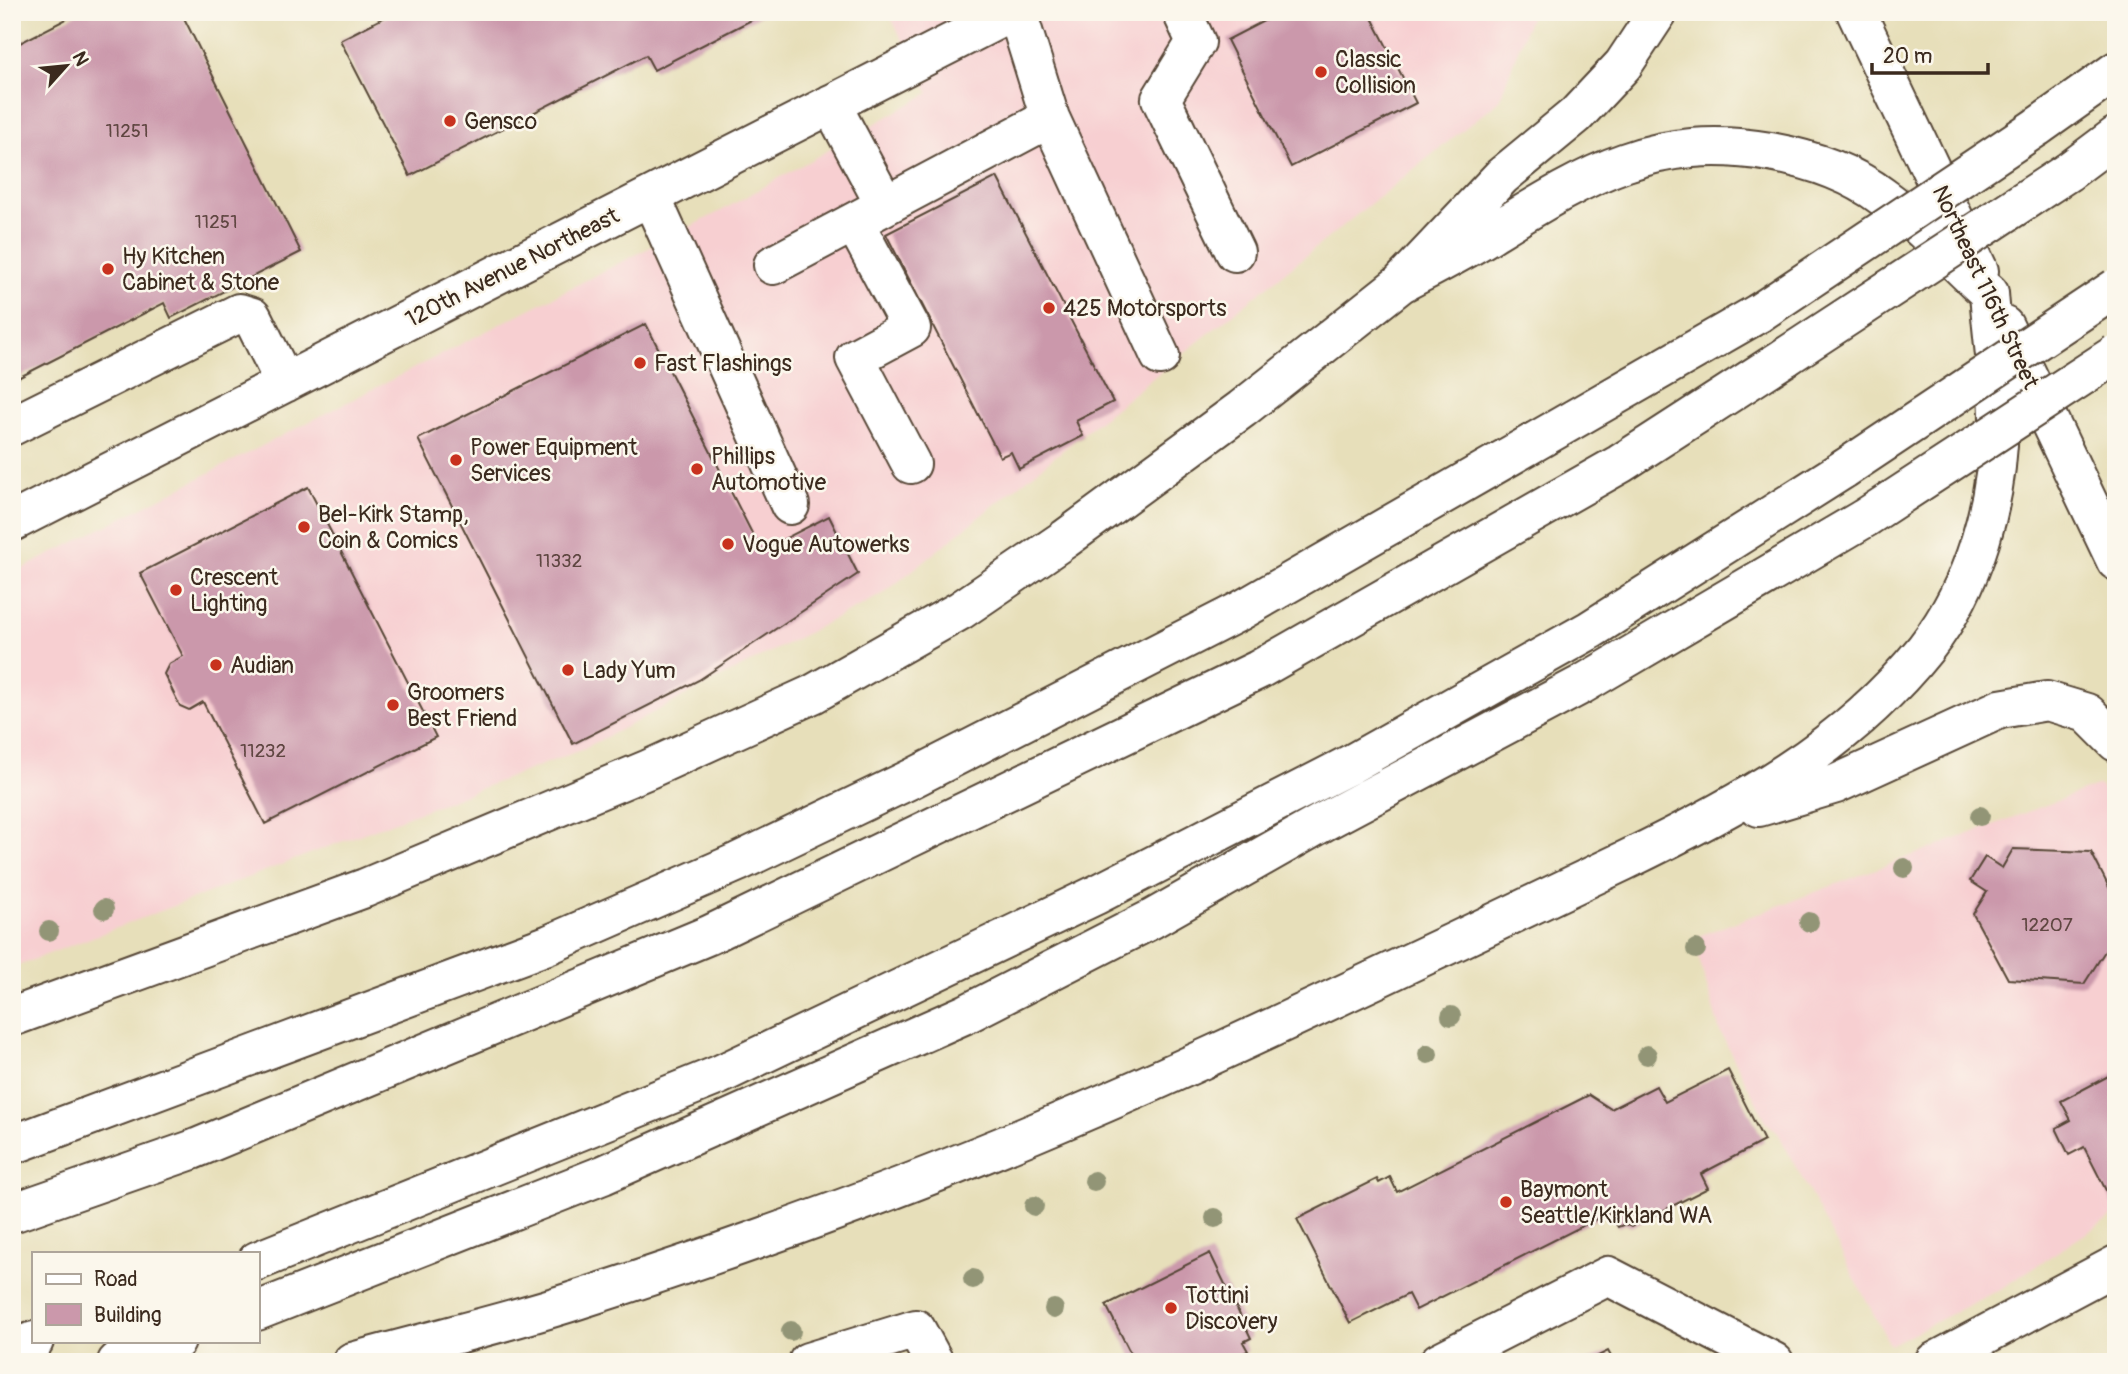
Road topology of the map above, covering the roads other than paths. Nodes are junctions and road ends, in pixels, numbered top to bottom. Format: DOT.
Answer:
graph roads {
  1 [pos="1014,12"];
  2 [pos="1182,12"];
  3 [pos="1658,12"];
  4 [pos="1856,12"];
  5 [pos="2116,71"];
  6 [pos="831,104"];
  7 [pos="1050,118"];
  8 [pos="2116,136"];
  9 [pos="651,197"];
  10 [pos="870,214"];
  11 [pos="1235,252"];
  12 [pos="773,265"];
  13 [pos="1400,284"];
  14 [pos="2116,288"];
  15 [pos="1989,293"];
  16 [pos="2116,354"];
  17 [pos="1160,356"];
  18 [pos="285,383"];
  19 [pos="12,426"];
  20 [pos="911,464"];
  21 [pos="790,505"];
  22 [pos="12,522"];
  23 [pos="2116,561"];
  24 [pos="2116,742"];
  25 [pos="1703,823"];
  26 [pos="12,1017"];
  27 [pos="12,1145"];
  28 [pos="12,1213"];
  29 [pos="259,1260"];
  30 [pos="2116,1265"];
  31 [pos="259,1310"];
  32 [pos="32,1341"];
  33 [pos="173,1342"];
  34 [pos="12,1348"];
  35 [pos="117,1362"];
  36 [pos="352,1362"];
  37 [pos="808,1362"];
  38 [pos="934,1362"];
  39 [pos="1439,1362"];
  40 [pos="1774,1362"];
  41 [pos="1934,1362"];
  1 -- 6 [label="main road, 120th Avenue Northeast"];
  1 -- 7 [label="main road"];
  2 -- 11 [label="main road"];
  3 -- 13 [label="main road"];
  4 -- 15 [label="main road, Northeast 116th Street"];
  5 -- 27 [label="main road, bridge"];
  6 -- 9 [label="main road, 120th Avenue Northeast"];
  6 -- 10 [label="main road"];
  7 -- 10 [label="main road"];
  7 -- 17 [label="main road"];
  8 -- 28 [label="main road, bridge"];
  9 -- 18 [label="main road, 120th Avenue Northeast"];
  9 -- 21 [label="main road"];
  10 -- 12 [label="main road"];
  10 -- 20 [label="main road"];
  13 -- 15 [label="main road"];
  13 -- 26 [label="main road"];
  14 -- 29 [label="main road, bridge"];
  15 -- 23 [label="main road, Northeast 116th Street"];
  15 -- 25 [label="main road"];
  16 -- 31 [label="main road, bridge"];
  18 -- 19 [label="main road"];
  18 -- 22 [label="main road, 120th Avenue Northeast"];
  24 -- 25 [label="main road"];
  25 -- 36 [label="main road"];
  30 -- 41 [label="main road"];
  32 -- 34 [label="main road"];
  33 -- 35 [label="main road"];
  37 -- 38 [label="main road"];
  39 -- 40 [label="main road"];
}
